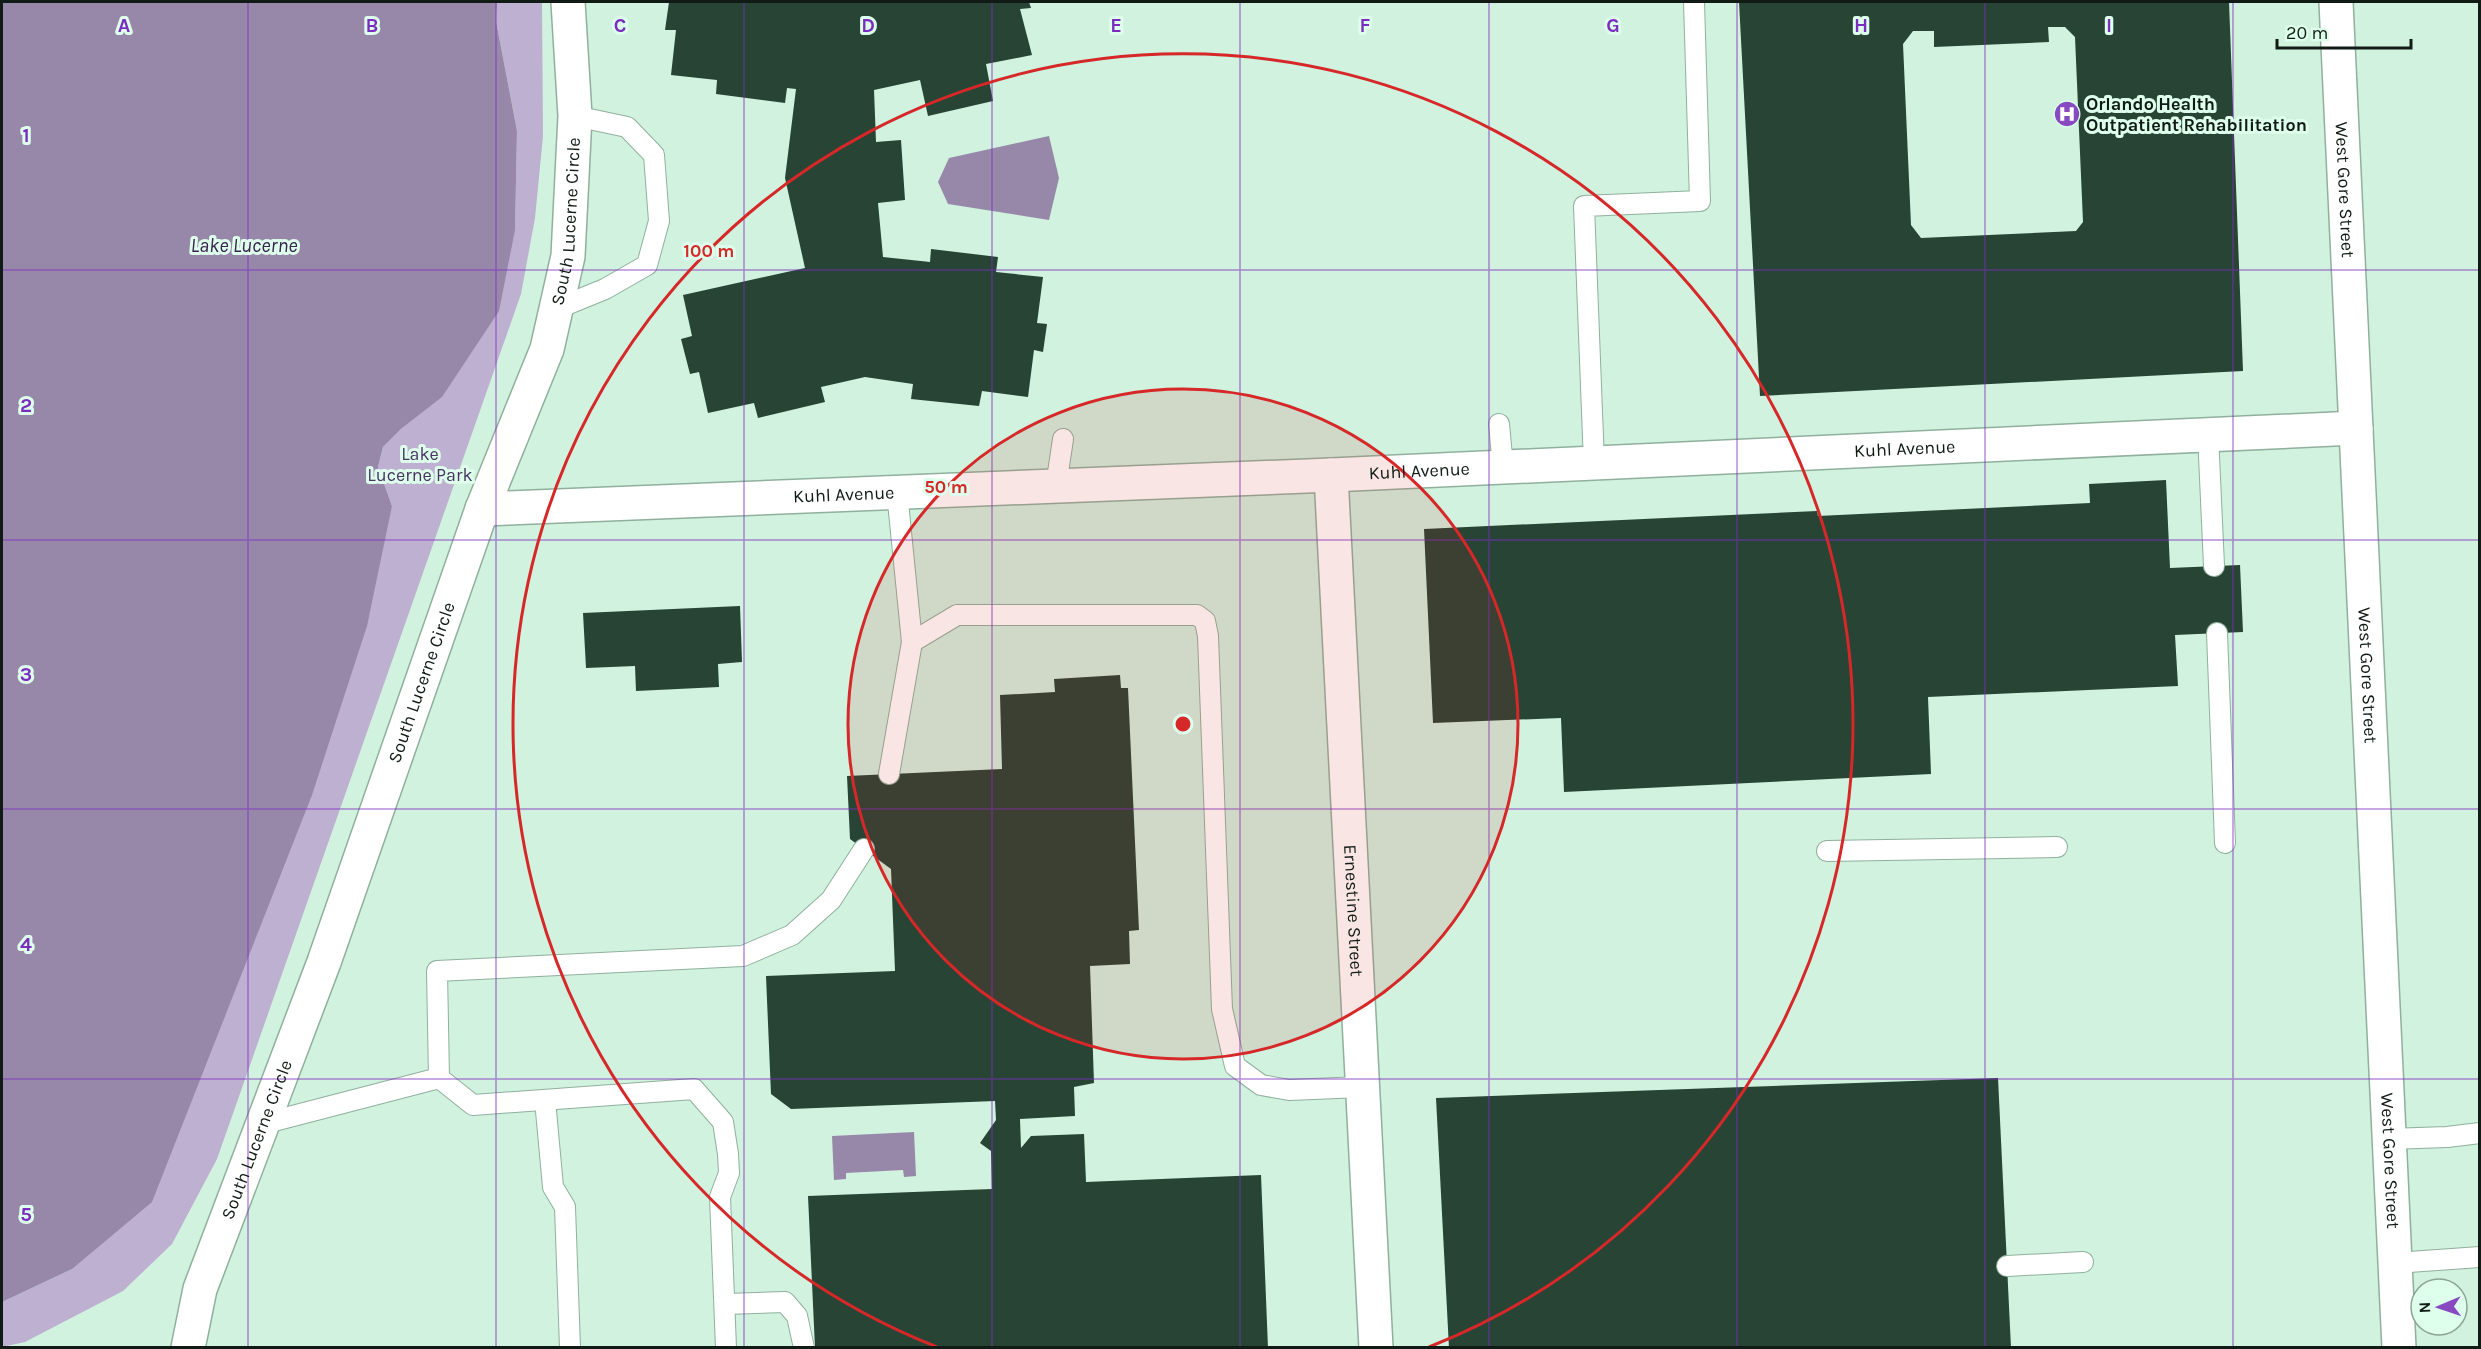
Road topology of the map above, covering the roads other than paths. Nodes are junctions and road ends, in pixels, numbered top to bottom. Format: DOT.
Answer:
graph roads {
  1 [pos="568,2"];
  2 [pos="1694,2"];
  3 [pos="2336,2"];
  4 [pos="575,116"];
  5 [pos="556,309"];
  6 [pos="1500,424"];
  7 [pos="2356,428"];
  8 [pos="2208,434"];
  9 [pos="1063,439"];
  10 [pos="1594,464"];
  11 [pos="1503,467"];
  12 [pos="1331,475"];
  13 [pos="1056,486"];
  14 [pos="897,492"];
  15 [pos="482,509"];
  16 [pos="2214,566"];
  17 [pos="2217,633"];
  18 [pos="912,642"];
  19 [pos="889,774"];
  20 [pos="2226,843"];
  21 [pos="2057,847"];
  22 [pos="864,849"];
  23 [pos="1827,851"];
  24 [pos="439,1078"];
  25 [pos="1362,1087"];
  26 [pos="545,1100"];
  27 [pos="262,1124"];
  28 [pos="2480,1133"];
  29 [pos="2389,1139"];
  30 [pos="2480,1257"];
  31 [pos="2084,1262"];
  32 [pos="2395,1263"];
  33 [pos="2007,1266"];
  34 [pos="724,1304"];
  35 [pos="188,1347"];
  36 [pos="570,1347"];
  37 [pos="726,1347"];
  38 [pos="804,1347"];
  39 [pos="1376,1347"];
  40 [pos="2399,1347"];
  1 -- 4 [label="street, South Lucerne Circle"];
  2 -- 10 [label="lane"];
  3 -- 7 [label="street, West Gore Street"];
  4 -- 5 [label="street, South Lucerne Circle"];
  4 -- 5 [label="lane"];
  5 -- 15 [label="street, South Lucerne Circle"];
  6 -- 11 [label="lane"];
  7 -- 8 [label="street, Kuhl Avenue"];
  7 -- 29 [label="street, West Gore Street"];
  8 -- 10 [label="street, Kuhl Avenue"];
  8 -- 16 [label="lane"];
  9 -- 13 [label="lane"];
  10 -- 11 [label="street, Kuhl Avenue"];
  11 -- 12 [label="street, Kuhl Avenue"];
  12 -- 13 [label="street, Kuhl Avenue"];
  12 -- 25 [label="street, Ernestine Street"];
  13 -- 14 [label="street, Kuhl Avenue"];
  14 -- 15 [label="street, Kuhl Avenue"];
  14 -- 18 [label="lane"];
  15 -- 27 [label="street, South Lucerne Circle"];
  17 -- 20 [label="lane"];
  18 -- 19 [label="lane"];
  18 -- 25 [label="lane"];
  21 -- 23 [label="lane"];
  22 -- 24 [label="lane"];
  24 -- 26 [label="lane"];
  24 -- 27 [label="lane"];
  25 -- 39 [label="street, Ernestine Street"];
  26 -- 34 [label="lane"];
  26 -- 36 [label="lane"];
  27 -- 35 [label="street, South Lucerne Circle"];
  28 -- 29 [label="lane"];
  29 -- 32 [label="street, West Gore Street"];
  30 -- 32 [label="lane"];
  31 -- 33 [label="lane"];
  32 -- 40 [label="street, West Gore Street"];
  34 -- 37 [label="lane"];
  34 -- 38 [label="lane"];
}
